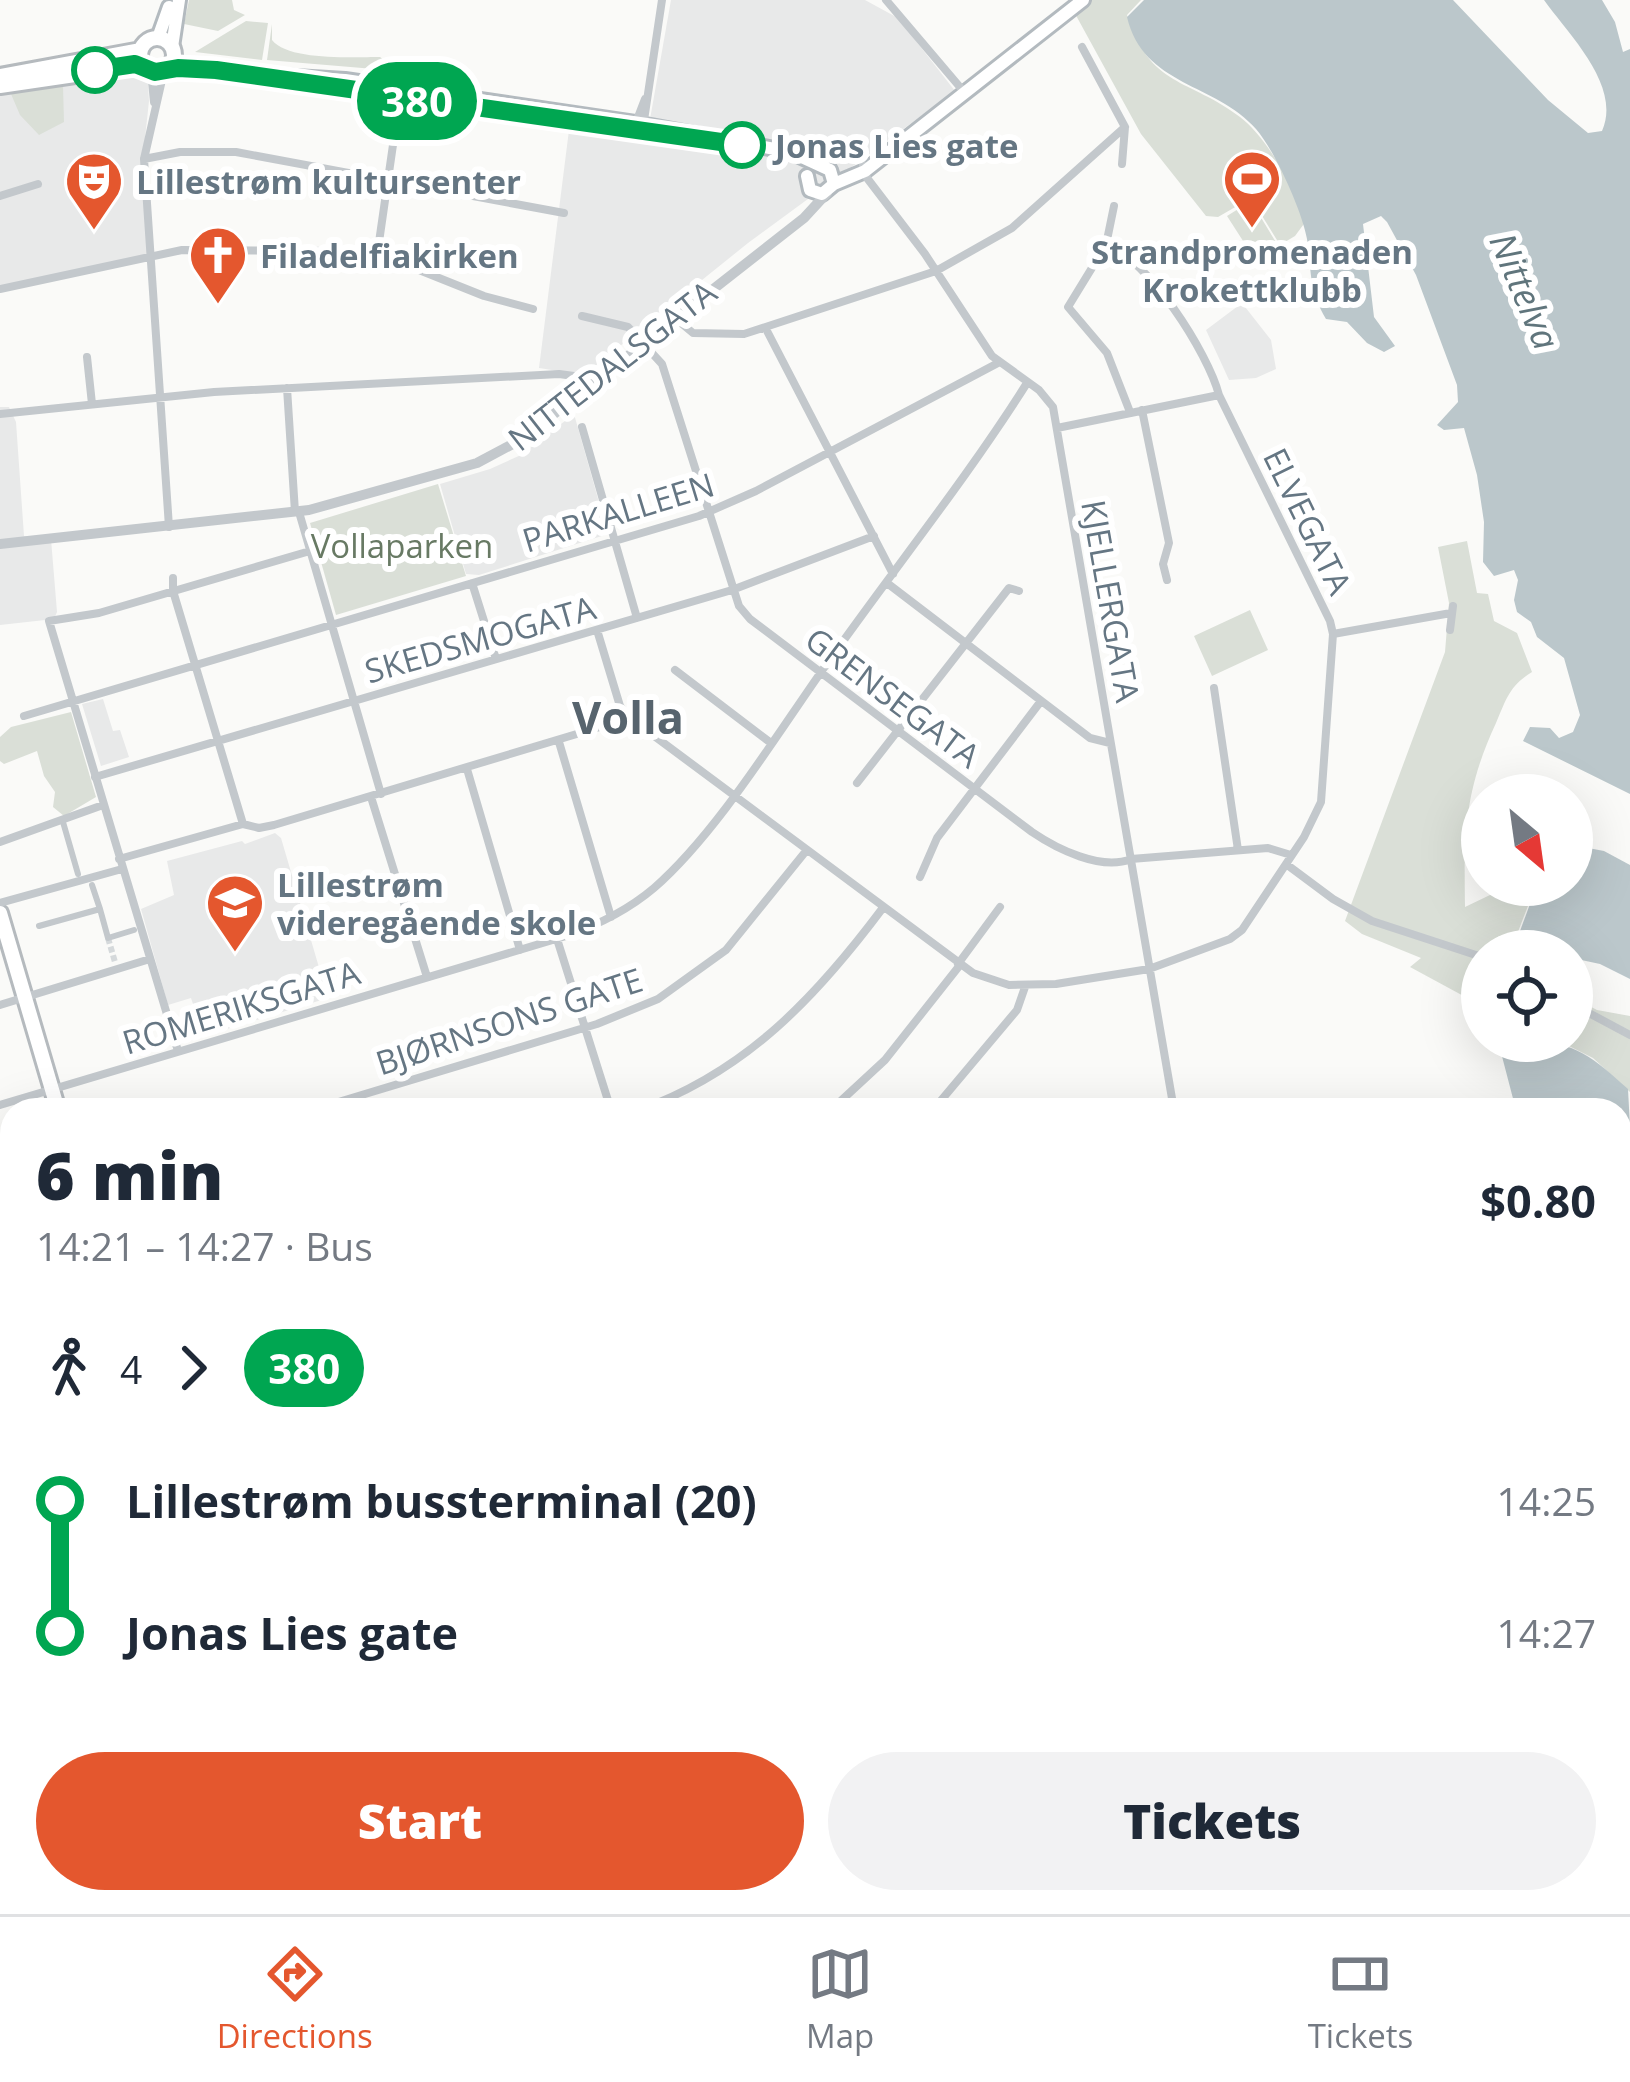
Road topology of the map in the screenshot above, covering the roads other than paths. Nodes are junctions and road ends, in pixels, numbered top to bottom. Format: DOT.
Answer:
graph roads {
  1 [pos="175,0"];
  2 [pos="662,0"];
  3 [pos="886,0"];
  4 [pos="1083,0"];
  5 [pos="1082,47"];
  6 [pos="158,56"];
  7 [pos="0,76"];
  8 [pos="0,86"];
  9 [pos="966,94"];
  10 [pos="397,117"];
  11 [pos="639,127"];
  12 [pos="1125,127"];
  13 [pos="772,150"];
  14 [pos="144,159"];
  15 [pos="1122,164"];
  16 [pos="864,168"];
  17 [pos="388,179"];
  18 [pos="828,179"];
  19 [pos="809,183"];
  20 [pos="38,184"];
  21 [pos="0,196"];
  22 [pos="1114,206"];
  23 [pos="564,213"];
  24 [pos="787,229"];
  25 [pos="1106,245"];
  26 [pos="377,256"];
  27 [pos="151,258"];
  28 [pos="936,271"];
  29 [pos="0,289"];
  30 [pos="532,309"];
  31 [pos="582,316"];
  32 [pos="674,317"];
  33 [pos="766,329"];
  34 [pos="646,345"];
  35 [pos="87,357"];
  36 [pos="998,364"];
  37 [pos="1028,383"];
  38 [pos="1230,386"];
  39 [pos="286,387"];
  40 [pos="585,388"];
  41 [pos="1218,391"];
  42 [pos="156,397"];
  43 [pos="92,404"];
  44 [pos="1142,410"];
  45 [pos="1130,412"];
  46 [pos="0,414"];
  47 [pos="582,427"];
  48 [pos="1057,428"];
  49 [pos="830,450"];
  50 [pos="297,512"];
  51 [pos="709,512"];
  52 [pos="169,526"];
  53 [pos="874,536"];
  54 [pos="614,540"];
  55 [pos="0,544"];
  56 [pos="310,551"];
  57 [pos="173,578"];
  58 [pos="890,579"];
  59 [pos="1167,580"];
  60 [pos="472,583"];
  61 [pos="732,590"];
  62 [pos="1019,590"];
  63 [pos="173,591"];
  64 [pos="637,618"];
  65 [pos="332,624"];
  66 [pos="1450,629"];
  67 [pos="597,631"];
  68 [pos="1334,634"];
  69 [pos="965,643"];
  70 [pos="496,659"];
  71 [pos="194,664"];
  72 [pos="675,670"];
  73 [pos="820,673"];
  74 [pos="1214,688"];
  75 [pos="355,701"];
  76 [pos="1041,701"];
  77 [pos="73,702"];
  78 [pos="24,716"];
  79 [pos="630,718"];
  80 [pos="897,730"];
  81 [pos="219,741"];
  82 [pos="560,742"];
  83 [pos="771,743"];
  84 [pos="1110,743"];
  85 [pos="467,769"];
  86 [pos="95,777"];
  87 [pos="857,783"];
  88 [pos="974,788"];
  89 [pos="733,795"];
  90 [pos="376,796"];
  91 [pos="103,805"];
  92 [pos="63,822"];
  93 [pos="243,824"];
  94 [pos="0,842"];
  95 [pos="1238,850"];
  96 [pos="806,851"];
  97 [pos="1131,859"];
  98 [pos="1289,860"];
  99 [pos="121,864"];
  100 [pos="78,874"];
  101 [pos="920,877"];
  102 [pos="92,885"];
  103 [pos="0,903"];
  104 [pos="1000,907"];
  105 [pos="882,908"];
  106 [pos="100,909"];
  107 [pos="0,913"];
  108 [pos="611,917"];
  109 [pos="39,926"];
  110 [pos="134,930"];
  111 [pos="557,939"];
  112 [pos="520,950"];
  113 [pos="1461,950"];
  114 [pos="150,959"];
  115 [pos="959,965"];
  116 [pos="1149,969"];
  117 [pos="427,977"];
  118 [pos="1025,987"];
  119 [pos="24,996"];
  120 [pos="0,1004"];
  121 [pos="1593,1015"];
  122 [pos="586,1028"];
  123 [pos="1630,1035"];
  124 [pos="178,1051"];
  125 [pos="52,1089"];
  126 [pos="23,1098"];
  127 [pos="55,1098"];
  128 [pos="353,1098"];
  129 [pos="607,1098"];
  130 [pos="668,1098"];
  131 [pos="844,1098"];
  132 [pos="943,1098"];
  133 [pos="1172,1098"];
  1 -- 6 [label="main road"];
  2 -- 11 [label="street"];
  3 -- 9 [label="street"];
  4 -- 9 [label="main road, NITTEDALSGATA"];
  5 -- 12 [label="street"];
  6 -- 7 [label="main road"];
  6 -- 8 [label="main road"];
  6 -- 11 [label="main road"];
  6 -- 14 [label="street"];
  9 -- 16 [label="main road, NITTEDALSGATA"];
  10 -- 17 [label="street"];
  11 -- 13 [label="main road"];
  12 -- 15 [label="street"];
  12 -- 28 [label="street"];
  13 -- 18 [label="main road"];
  13 -- 19 [label="main road"];
  14 -- 17 [label="street"];
  14 -- 27 [label="street"];
  16 -- 18 [label="main road, NITTEDALSGATA"];
  16 -- 28 [label="street, KJELLERGATA"];
  17 -- 23 [label="street"];
  17 -- 26 [label="street"];
  18 -- 19 [label="main road"];
  18 -- 19 [label="main road"];
  18 -- 24 [label="street, NITTEDALSGATA"];
  19 -- 24 [label="street, NITTEDALSGATA"];
  20 -- 21 [label="street"];
  22 -- 25 [label="street"];
  24 -- 32 [label="street, NITTEDALSGATA"];
  25 -- 41 [label="street, ELVEGATA"];
  25 -- 45 [label="street"];
  26 -- 27 [label="street"];
  26 -- 30 [label="street"];
  27 -- 29 [label="street"];
  27 -- 42 [label="street"];
  28 -- 33 [label="street"];
  28 -- 36 [label="street, KJELLERGATA"];
  31 -- 34 [label="street"];
  32 -- 33 [label="street"];
  32 -- 34 [label="street, NITTEDALSGATA"];
  33 -- 49 [label="street"];
  34 -- 40 [label="street, NITTEDALSGATA"];
  34 -- 51 [label="street, GRENSEGATA"];
  35 -- 43 [label="street"];
  36 -- 37 [label="street, KJELLERGATA"];
  36 -- 49 [label="street, PARKALLEEN"];
  37 -- 48 [label="street, KJELLERGATA"];
  37 -- 58 [label="street, ROMERIKSGATA"];
  38 -- 41 [label="street"];
  39 -- 40 [label="street"];
  39 -- 42 [label="street"];
  39 -- 50 [label="street"];
  40 -- 50 [label="street, NITTEDALSGATA"];
  41 -- 44 [label="street"];
  41 -- 68 [label="street, ELVEGATA"];
  42 -- 43 [label="street"];
  42 -- 52 [label="street"];
  43 -- 46 [label="street"];
  44 -- 45 [label="street"];
  44 -- 59 [label="street"];
  45 -- 48 [label="street"];
  47 -- 54 [label="street"];
  48 -- 84 [label="street, KJELLERGATA"];
  49 -- 51 [label="street, PARKALLEEN"];
  49 -- 53 [label="street"];
  50 -- 52 [label="street, NITTEDALSGATA"];
  50 -- 56 [label="street"];
  51 -- 54 [label="street, PARKALLEEN"];
  51 -- 61 [label="street, GRENSEGATA"];
  52 -- 55 [label="street, NITTEDALSGATA"];
  53 -- 58 [label="street"];
  53 -- 61 [label="street, SKEDSMOGATA"];
  54 -- 60 [label="street, PARKALLEEN"];
  54 -- 64 [label="street"];
  56 -- 63 [label="street"];
  56 -- 65 [label="street"];
  57 -- 63 [label="street"];
  58 -- 69 [label="street"];
  58 -- 73 [label="street, ROMERIKSGATA"];
  60 -- 65 [label="street, PARKALLEEN"];
  60 -- 70 [label="street"];
  61 -- 64 [label="street, SKEDSMOGATA"];
  61 -- 73 [label="street, GRENSEGATA"];
  62 -- 69 [label="street"];
  63 -- 71 [label="street"];
  63 -- 77 [label="street"];
  64 -- 67 [label="street, SKEDSMOGATA"];
  65 -- 71 [label="street, PARKALLEEN"];
  65 -- 75 [label="street"];
  66 -- 68 [label="street"];
  67 -- 70 [label="street, SKEDSMOGATA"];
  67 -- 79 [label="street"];
  68 -- 98 [label="street, ELVEGATA"];
  69 -- 76 [label="street"];
  69 -- 80 [label="street"];
  70 -- 75 [label="street, SKEDSMOGATA"];
  71 -- 77 [label="street, PARKALLEEN"];
  71 -- 81 [label="street"];
  72 -- 83 [label="street"];
  73 -- 80 [label="street, GRENSEGATA"];
  73 -- 83 [label="street, ROMERIKSGATA"];
  74 -- 95 [label="street"];
  75 -- 81 [label="street, SKEDSMOGATA"];
  75 -- 90 [label="street"];
  76 -- 84 [label="street"];
  76 -- 88 [label="street"];
  77 -- 78 [label="street, PARKALLEEN"];
  77 -- 86 [label="street"];
  79 -- 82 [label="street"];
  79 -- 89 [label="street"];
  80 -- 87 [label="street"];
  80 -- 88 [label="street, GRENSEGATA"];
  81 -- 86 [label="street, SKEDSMOGATA"];
  81 -- 93 [label="street"];
  82 -- 85 [label="street"];
  82 -- 108 [label="street"];
  83 -- 89 [label="street, ROMERIKSGATA"];
  84 -- 97 [label="street, KJELLERGATA"];
  85 -- 90 [label="street"];
  85 -- 112 [label="street"];
  86 -- 91 [label="street"];
  88 -- 97 [label="street, GRENSEGATA"];
  88 -- 101 [label="street"];
  89 -- 96 [label="street"];
  89 -- 108 [label="street, ROMERIKSGATA"];
  90 -- 93 [label="street"];
  90 -- 117 [label="street"];
  91 -- 92 [label="street"];
  91 -- 99 [label="street"];
  92 -- 94 [label="street"];
  92 -- 100 [label="street"];
  93 -- 99 [label="street"];
  95 -- 97 [label="street, GRENSEGATA"];
  95 -- 98 [label="street, GRENSEGATA"];
  96 -- 105 [label="street"];
  96 -- 122 [label="street, BJØRNSONS GATE"];
  97 -- 116 [label="street, KJELLERGATA"];
  98 -- 113 [label="street"];
  98 -- 116 [label="street, ELVEGATA"];
  99 -- 103 [label="street"];
  99 -- 114 [label="street"];
  102 -- 106 [label="street"];
  104 -- 115 [label="street"];
  105 -- 115 [label="street"];
  105 -- 130 [label="street"];
  106 -- 109 [label="street"];
  106 -- 110 [label="street"];
  107 -- 119 [label="main road"];
  108 -- 111 [label="street, ROMERIKSGATA"];
  111 -- 112 [label="street, ROMERIKSGATA"];
  111 -- 122 [label="street"];
  112 -- 117 [label="street, ROMERIKSGATA"];
  114 -- 119 [label="street"];
  114 -- 124 [label="street"];
  115 -- 118 [label="street"];
  115 -- 131 [label="street"];
  116 -- 118 [label="street, ELVEGATA"];
  116 -- 133 [label="street, KJELLERGATA"];
  117 -- 124 [label="street, ROMERIKSGATA"];
  118 -- 132 [label="street"];
  119 -- 120 [label="street"];
  119 -- 125 [label="main road"];
  121 -- 123 [label="street"];
  122 -- 128 [label="street, BJØRNSONS GATE"];
  122 -- 129 [label="street"];
  124 -- 125 [label="street, ROMERIKSGATA"];
  125 -- 126 [label="street, ROMERIKSGATA"];
  125 -- 127 [label="main road"];
}
